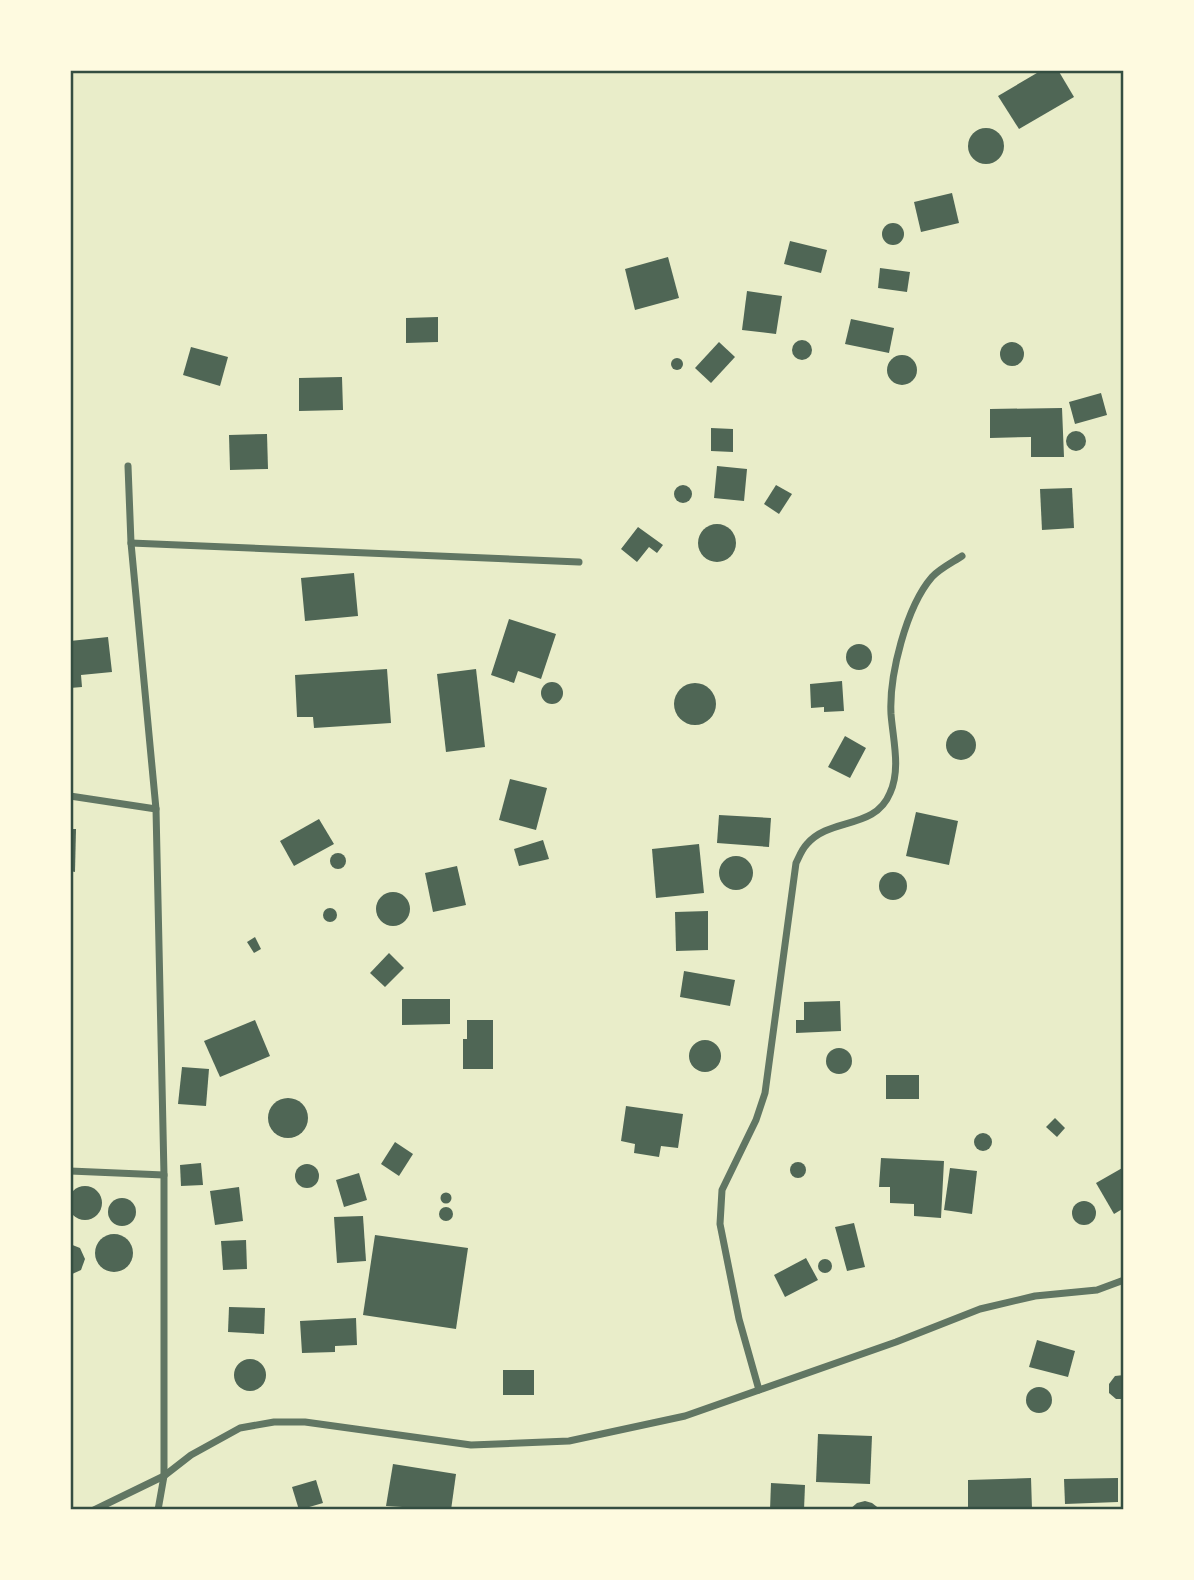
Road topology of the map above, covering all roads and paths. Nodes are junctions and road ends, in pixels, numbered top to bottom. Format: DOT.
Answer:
graph roads {
  1 [pos="128,466"];
  2 [pos="131,543"];
  3 [pos="962,556"];
  4 [pos="579,562"];
  5 [pos="70,796"];
  6 [pos="156,809"];
  7 [pos="70,1171"];
  8 [pos="163,1175"];
  9 [pos="1124,1280"];
  10 [pos="759,1390"];
  11 [pos="163,1476"];
  12 [pos="94,1510"];
  13 [pos="158,1510"];
  1 -- 2 [label="street"];
  2 -- 4 [label="street"];
  2 -- 6 [label="street"];
  3 -- 10 [label="street"];
  5 -- 6 [label="street"];
  6 -- 8 [label="street"];
  7 -- 8 [label="street"];
  8 -- 11 [label="street"];
  9 -- 10 [label="street"];
  10 -- 11 [label="street"];
  11 -- 12 [label="street"];
  11 -- 13 [label="street"];
}
